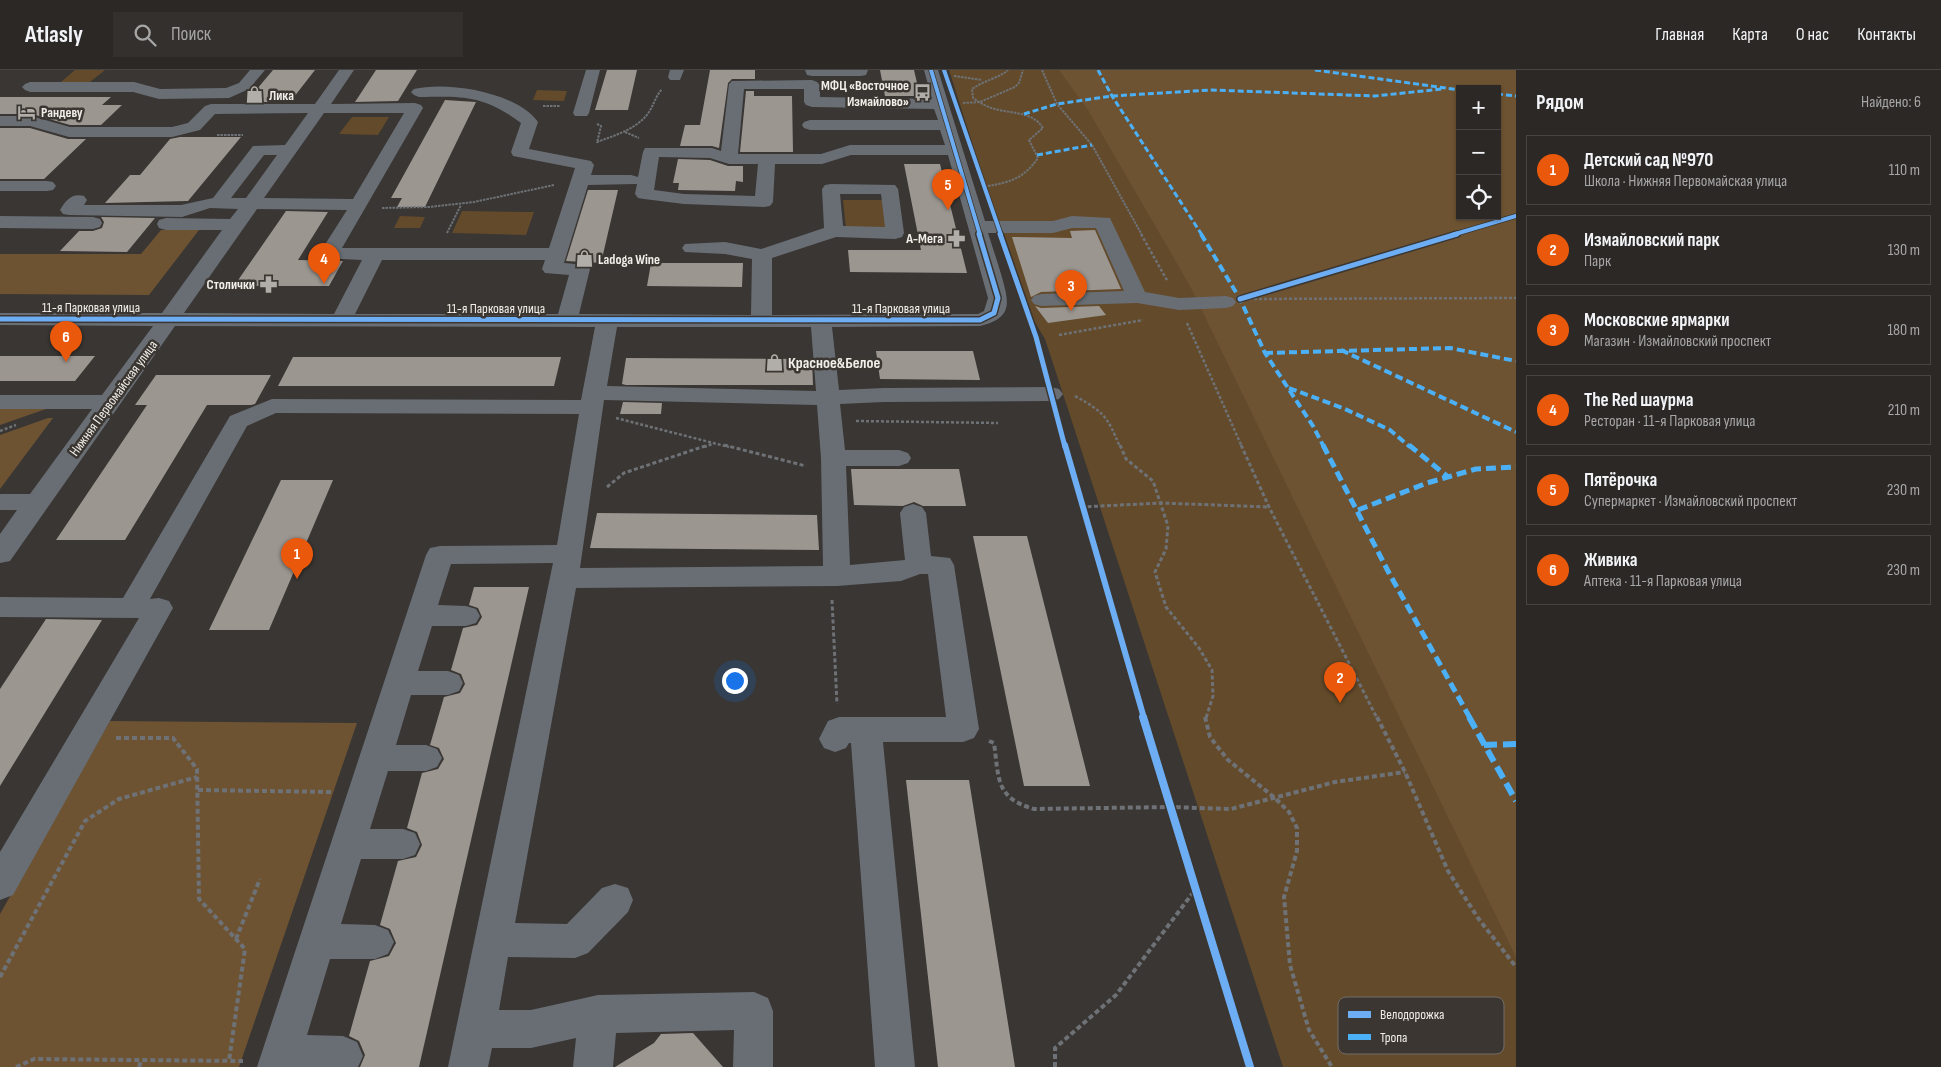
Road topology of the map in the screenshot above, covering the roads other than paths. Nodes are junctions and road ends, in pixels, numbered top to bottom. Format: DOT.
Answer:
graph roads {
  1 [pos="53,70"];
  2 [pos="258,70"];
  3 [pos="347,70"];
  4 [pos="593,70"];
  5 [pos="861,70"];
  6 [pos="938,72"];
  7 [pos="812,76"];
  8 [pos="427,77"];
  9 [pos="30,87"];
  10 [pos="419,92"];
  11 [pos="229,93"];
  12 [pos="7,104"];
  13 [pos="948,104"];
  14 [pos="415,108"];
  15 [pos="211,109"];
  16 [pos="320,109"];
  17 [pos="581,113"];
  18 [pos="0,121"];
  19 [pos="810,125"];
  20 [pos="947,125"];
  21 [pos="291,150"];
  22 [pos="954,150"];
  23 [pos="729,159"];
  24 [pos="767,159"];
  25 [pos="631,180"];
  26 [pos="582,181"];
  27 [pos="0,186"];
  28 [pos="47,186"];
  29 [pos="78,200"];
  30 [pos="218,203"];
  31 [pos="252,204"];
  32 [pos="358,206"];
  33 [pos="0,222"];
  34 [pos="237,225"];
  35 [pos="976,227"];
  36 [pos="834,231"];
  37 [pos="692,248"];
  38 [pos="375,254"];
  39 [pos="556,254"];
  40 [pos="762,255"];
  41 [pos="1137,297"];
  42 [pos="1041,300"];
  43 [pos="1233,301"];
  44 [pos="0,319"];
  45 [pos="169,320"];
  46 [pos="342,320"];
  47 [pos="568,321"];
  48 [pos="608,321"];
  49 [pos="761,321"];
  50 [pos="821,321"];
  51 [pos="1051,394"];
  52 [pos="0,402"];
  53 [pos="110,402"];
  54 [pos="592,404"];
  55 [pos="829,409"];
  56 [pos="899,458"];
  57 [pos="833,465"];
  58 [pos="0,502"];
  59 [pos="38,502"];
  60 [pos="913,513"];
  61 [pos="0,554"];
  62 [pos="919,565"];
  63 [pos="566,566"];
  64 [pos="837,576"];
  65 [pos="0,607"];
  66 [pos="131,608"];
  67 [pos="421,615"];
  68 [pos="466,616"];
  69 [pos="399,683"];
  70 [pos="448,683"];
  71 [pos="375,758"];
  72 [pos="426,758"];
  73 [pos="348,844"];
  74 [pos="403,844"];
  75 [pos="0,884"];
  76 [pos="615,900"];
  77 [pos="494,940"];
  78 [pos="317,941"];
  79 [pos="375,942"];
  80 [pos="598,1014"];
  81 [pos="476,1029"];
  82 [pos="343,1056"];
  83 [pos="279,1061"];
  84 [pos="468,1067"];
  85 [pos="593,1067"];
  86 [pos="753,1067"];
  87 [pos="895,1067"];
  1 -- 9 [label="street"];
  2 -- 11 [label="street"];
  3 -- 16 [label="street, Нижняя Первомайская улица"];
  4 -- 17 [label="street"];
  5 -- 7 [label="street"];
  6 -- 13 [label="street"];
  7 -- 13 [label="street"];
  7 -- 23 [label="street"];
  8 -- 10 [label="street"];
  9 -- 11 [label="street"];
  9 -- 12 [label="street"];
  10 -- 14 [label="street"];
  10 -- 26 [label="street"];
  11 -- 15 [label="street"];
  13 -- 20 [label="street"];
  14 -- 16 [label="street"];
  14 -- 32 [label="street"];
  15 -- 16 [label="street"];
  15 -- 18 [label="street"];
  16 -- 21 [label="street, Нижняя Первомайская улица"];
  19 -- 20 [label="street"];
  20 -- 22 [label="street"];
  21 -- 30 [label="street"];
  21 -- 31 [label="street, Нижняя Первомайская улица"];
  22 -- 24 [label="street"];
  22 -- 35 [label="street"];
  23 -- 24 [label="street"];
  23 -- 24 [label="street"];
  25 -- 26 [label="street"];
  26 -- 39 [label="street"];
  27 -- 28 [label="street"];
  29 -- 30 [label="street"];
  30 -- 31 [label="street"];
  31 -- 32 [label="street"];
  31 -- 34 [label="street, Нижняя Первомайская улица"];
  32 -- 38 [label="street"];
  33 -- 34 [label="street"];
  34 -- 45 [label="street, Нижняя Первомайская улица"];
  35 -- 41 [label="street"];
  35 -- 50 [label="street, 11-я Парковая улица"];
  36 -- 40 [label="street"];
  37 -- 40 [label="street"];
  38 -- 39 [label="street"];
  38 -- 46 [label="street"];
  39 -- 47 [label="street"];
  40 -- 49 [label="street"];
  41 -- 42 [label="street"];
  41 -- 43 [label="street"];
  44 -- 45 [label="street, 11-я Парковая улица"];
  45 -- 46 [label="street, 11-я Парковая улица"];
  45 -- 53 [label="street, Нижняя Первомайская улица"];
  46 -- 47 [label="street, 11-я Парковая улица"];
  47 -- 48 [label="street, 11-я Парковая улица"];
  48 -- 49 [label="street, 11-я Парковая улица"];
  48 -- 54 [label="street"];
  49 -- 50 [label="street, 11-я Парковая улица"];
  50 -- 55 [label="street"];
  51 -- 55 [label="street"];
  52 -- 53 [label="street"];
  53 -- 59 [label="street, Нижняя Первомайская улица"];
  54 -- 55 [label="street"];
  54 -- 63 [label="street"];
  54 -- 66 [label="street"];
  55 -- 57 [label="street"];
  56 -- 57 [label="street"];
  57 -- 64 [label="street"];
  58 -- 59 [label="street"];
  59 -- 61 [label="street, Нижняя Первомайская улица"];
  60 -- 62 [label="street"];
  62 -- 64 [label="street"];
  62 -- 87 [label="street"];
  63 -- 64 [label="street"];
  63 -- 67 [label="street"];
  63 -- 77 [label="street"];
  65 -- 66 [label="street"];
  66 -- 75 [label="street"];
  67 -- 68 [label="street"];
  67 -- 69 [label="street"];
  69 -- 70 [label="street"];
  69 -- 71 [label="street"];
  71 -- 72 [label="street"];
  71 -- 73 [label="street"];
  73 -- 74 [label="street"];
  73 -- 78 [label="street"];
  76 -- 77 [label="street"];
  77 -- 81 [label="street"];
  78 -- 79 [label="street"];
  78 -- 83 [label="street"];
  80 -- 81 [label="street"];
  80 -- 85 [label="street"];
  80 -- 86 [label="street"];
  81 -- 84 [label="street"];
  82 -- 83 [label="street"];
}
